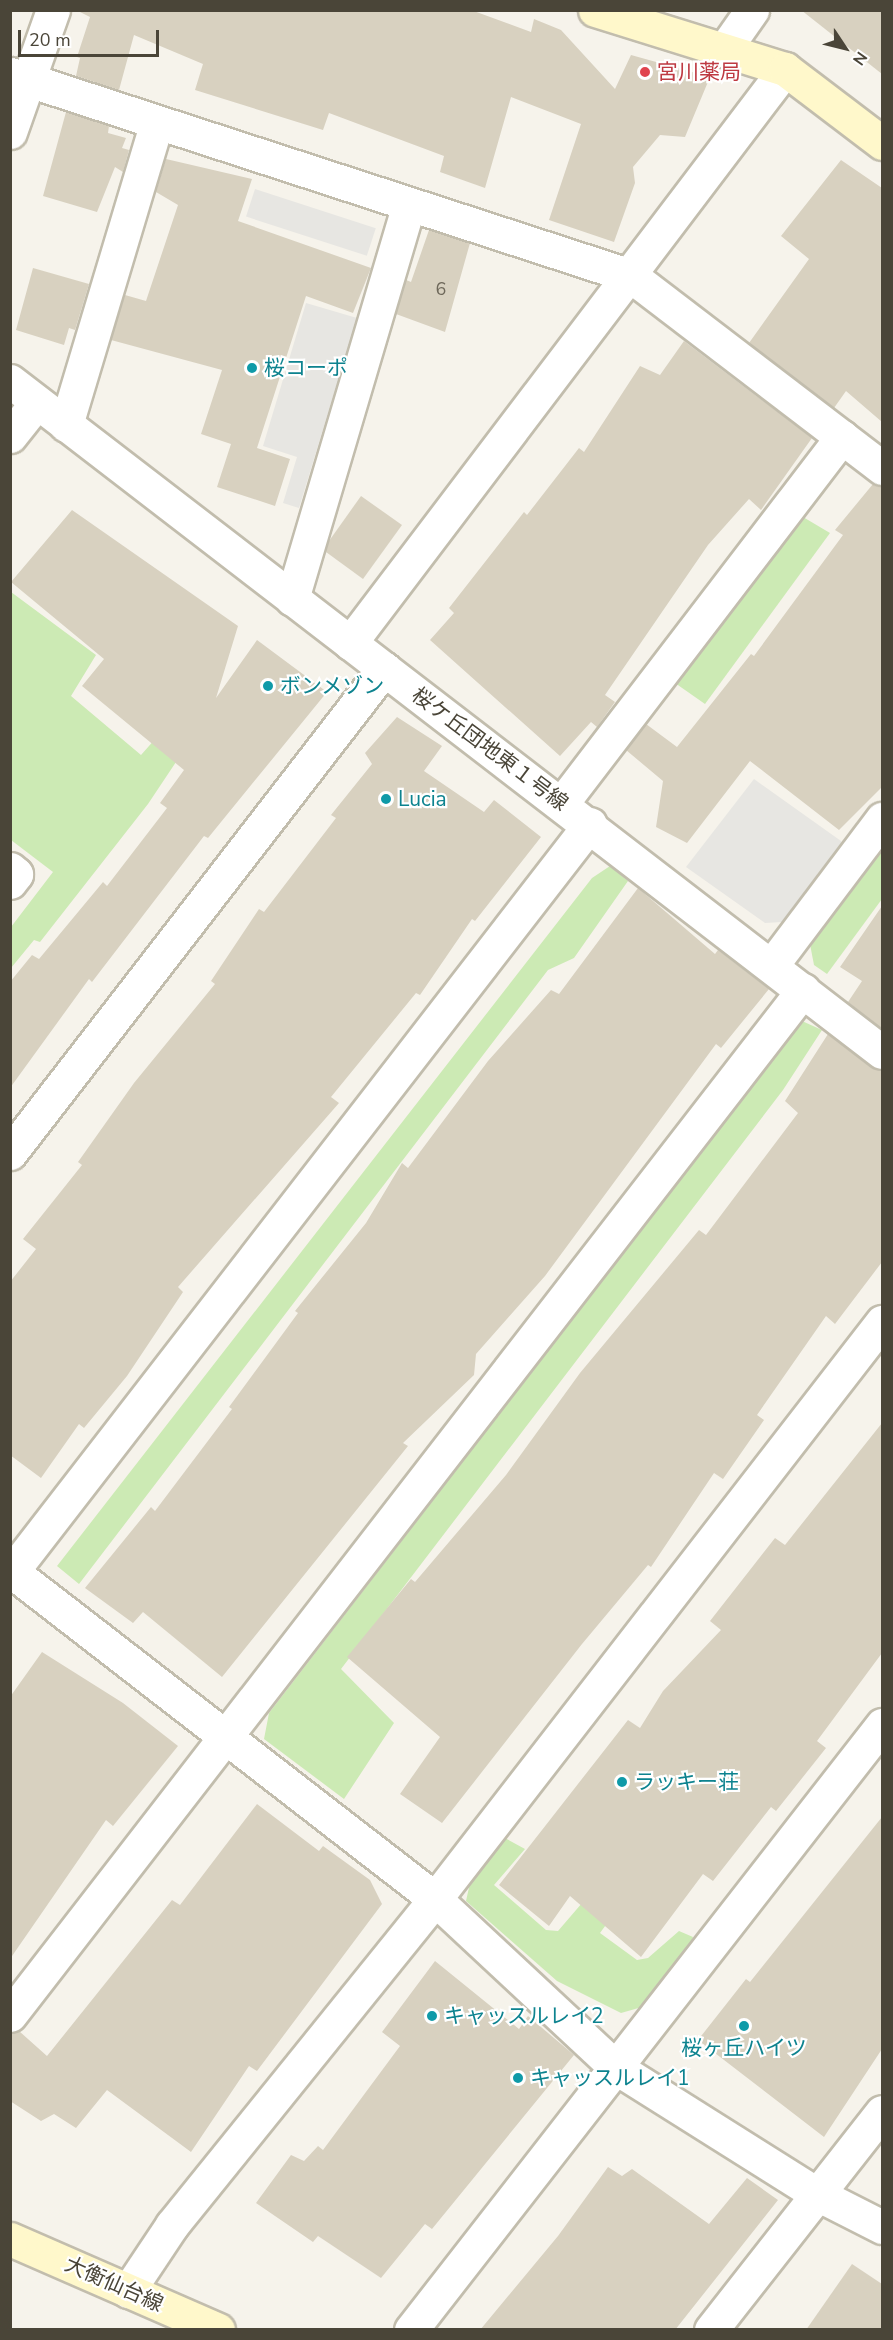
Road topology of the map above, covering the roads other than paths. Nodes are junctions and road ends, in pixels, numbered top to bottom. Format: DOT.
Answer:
graph roads {
  1 [pos="53,10"];
  2 [pos="595,10"];
  3 [pos="752,10"];
  4 [pos="724,50"];
  5 [pos="784,69"];
  6 [pos="19,77"];
  7 [pos="157,122"];
  8 [pos="10,132"];
  9 [pos="882,143"];
  10 [pos="409,204"];
  11 [pos="631,276"];
  12 [pos="10,381"];
  13 [pos="37,402"];
  14 [pos="66,425"];
  15 [pos="10,436"];
  16 [pos="842,437"];
  17 [pos="882,468"];
  18 [pos="292,599"];
  19 [pos="350,643"];
  20 [pos="384,669"];
  21 [pos="562,803"];
  22 [pos="882,819"];
  23 [pos="590,824"];
  24 [pos="10,869"];
  25 [pos="10,882"];
  26 [pos="772,965"];
  27 [pos="803,990"];
  28 [pos="882,1052"];
  29 [pos="10,1153"];
  30 [pos="882,1322"];
  31 [pos="11,1572"];
  32 [pos="882,1725"];
  33 [pos="226,1737"];
  34 [pos="435,1899"];
  35 [pos="10,2015"];
  36 [pos="615,2067"];
  37 [pos="882,2112"];
  38 [pos="817,2194"];
  39 [pos="882,2227"];
  40 [pos="10,2239"];
  41 [pos="128,2291"];
  42 [pos="218,2330"];
  43 [pos="411,2330"];
  44 [pos="711,2330"];
  1 -- 6 [label="street"];
  2 -- 4 [label="street"];
  3 -- 4 [label="street"];
  4 -- 5 [label="street"];
  5 -- 9 [label="street"];
  5 -- 11 [label="street"];
  6 -- 7 [label="street"];
  6 -- 8 [label="street"];
  7 -- 10 [label="street"];
  7 -- 14 [label="street"];
  10 -- 11 [label="street"];
  10 -- 18 [label="street"];
  11 -- 16 [label="street"];
  11 -- 19 [label="street"];
  12 -- 13 [label="street, 桜ケ丘団地東１号線"];
  13 -- 14 [label="street, 桜ケ丘団地東１号線"];
  13 -- 15 [label="street"];
  14 -- 18 [label="street, 桜ケ丘団地東１号線"];
  16 -- 17 [label="street"];
  16 -- 21 [label="street"];
  18 -- 19 [label="street, 桜ケ丘団地東１号線"];
  19 -- 20 [label="street, 桜ケ丘団地東１号線"];
  20 -- 21 [label="street, 桜ケ丘団地東１号線"];
  20 -- 29 [label="street"];
  21 -- 23 [label="street, 桜ケ丘団地東１号線"];
  22 -- 26 [label="street"];
  23 -- 26 [label="street, 桜ケ丘団地東１号線"];
  23 -- 31 [label="street"];
  24 -- 25 [label="street"];
  26 -- 27 [label="street, 桜ケ丘団地東１号線"];
  27 -- 28 [label="street, 桜ケ丘団地東１号線"];
  27 -- 33 [label="street"];
  30 -- 34 [label="street"];
  31 -- 33 [label="street"];
  32 -- 36 [label="street"];
  33 -- 34 [label="street"];
  33 -- 35 [label="street"];
  34 -- 36 [label="street"];
  34 -- 41 [label="street"];
  36 -- 38 [label="street"];
  36 -- 43 [label="street"];
  37 -- 38 [label="street"];
  38 -- 39 [label="street"];
  38 -- 44 [label="street"];
  40 -- 41 [label="street, 大衡仙台線"];
  41 -- 42 [label="street, 大衡仙台線"];
}
